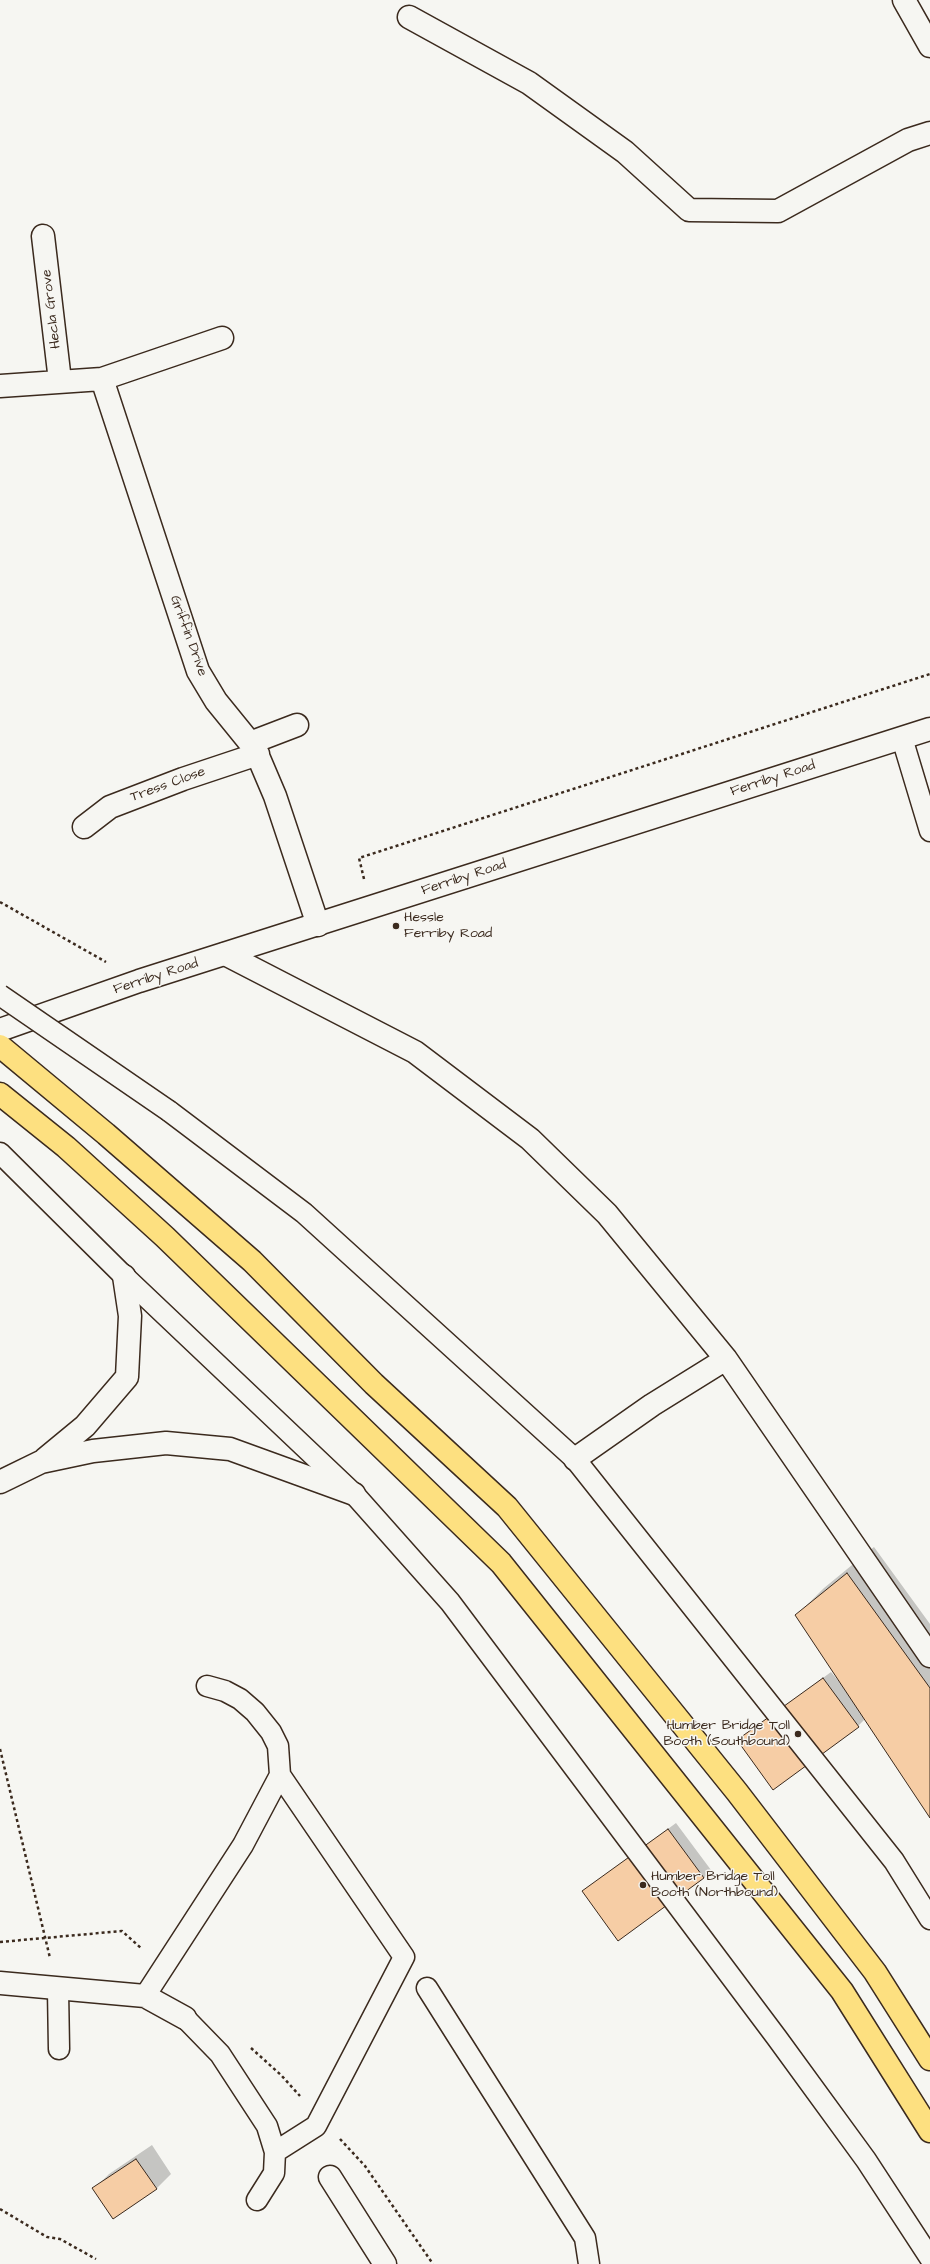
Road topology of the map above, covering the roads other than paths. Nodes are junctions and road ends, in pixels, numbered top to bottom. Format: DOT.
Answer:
graph roads {
  1 [pos="904,0"];
  2 [pos="409,17"];
  3 [pos="930,46"];
  4 [pos="930,133"];
  5 [pos="43,236"];
  6 [pos="222,338"];
  7 [pos="102,379"];
  8 [pos="60,382"];
  9 [pos="0,386"];
  10 [pos="297,725"];
  11 [pos="930,729"];
  12 [pos="902,738"];
  13 [pos="254,748"];
  14 [pos="84,827"];
  15 [pos="930,831"];
  16 [pos="318,925"];
  17 [pos="225,954"];
  18 [pos="0,995"];
  19 [pos="0,1030"];
  20 [pos="0,1046"];
  21 [pos="0,1094"];
  22 [pos="7,1159"];
  23 [pos="124,1276"];
  24 [pos="726,1359"];
  25 [pos="575,1459"];
  26 [pos="41,1462"];
  27 [pos="0,1482"];
  28 [pos="354,1494"];
  29 [pos="930,1656"];
  30 [pos="207,1686"];
  31 [pos="280,1775"];
  32 [pos="930,1919"];
  33 [pos="0,1983"];
  34 [pos="427,1988"];
  35 [pos="58,1990"];
  36 [pos="145,1996"];
  37 [pos="185,2018"];
  38 [pos="59,2048"];
  39 [pos="930,2059"];
  40 [pos="930,2131"];
  41 [pos="275,2152"];
  42 [pos="330,2177"];
  43 [pos="257,2200"];
  44 [pos="930,2258"];
  45 [pos="385,2264"];
  46 [pos="589,2264"];
  1 -- 3 [label="street"];
  2 -- 4 [label="street"];
  5 -- 8 [label="street, Hecla Grove"];
  6 -- 7 [label="street"];
  7 -- 8 [label="street"];
  7 -- 13 [label="street, Griffin Drive"];
  8 -- 9 [label="street"];
  10 -- 13 [label="street, Tress Close"];
  11 -- 12 [label="street, Ferriby Road"];
  12 -- 15 [label="lane"];
  12 -- 16 [label="street, Ferriby Road"];
  13 -- 14 [label="street, Tress Close"];
  13 -- 16 [label="street, Griffin Drive"];
  16 -- 17 [label="street, Ferriby Road"];
  17 -- 19 [label="street, Ferriby Road"];
  17 -- 24 [label="street"];
  18 -- 25 [label="lane, bridge"];
  20 -- 39 [label="highway"];
  21 -- 40 [label="highway"];
  22 -- 23 [label="lane"];
  23 -- 26 [label="street"];
  23 -- 28 [label="lane"];
  24 -- 25 [label="street"];
  24 -- 29 [label="street"];
  25 -- 32 [label="lane"];
  26 -- 27 [label="street"];
  26 -- 28 [label="street"];
  28 -- 44 [label="lane"];
  30 -- 31 [label="lane"];
  31 -- 36 [label="lane"];
  31 -- 41 [label="lane"];
  33 -- 35 [label="street"];
  34 -- 46 [label="lane"];
  35 -- 36 [label="street"];
  35 -- 38 [label="lane"];
  36 -- 37 [label="street"];
  37 -- 41 [label="lane"];
  41 -- 43 [label="lane"];
  42 -- 45 [label="street"];
}
